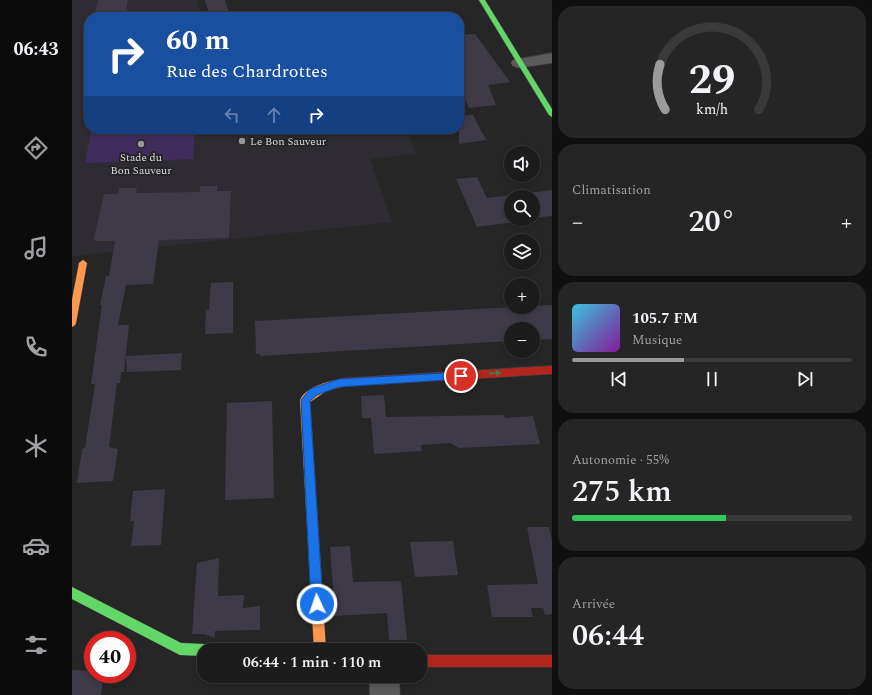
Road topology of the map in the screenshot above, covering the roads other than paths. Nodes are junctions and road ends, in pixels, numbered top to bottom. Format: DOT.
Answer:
graph roads {
  1 [pos="482,0"];
  2 [pos="552,58"];
  3 [pos="519,63"];
  4 [pos="552,115"];
  5 [pos="83,263"];
  6 [pos="72,323"];
  7 [pos="552,370"];
  8 [pos="72,593"];
  9 [pos="320,643"];
  10 [pos="197,650"];
  11 [pos="427,661"];
  12 [pos="552,661"];
  13 [pos="384,683"];
  14 [pos="385,695"];
  1 -- 3 [label="street"];
  2 -- 3 [label="street"];
  3 -- 4 [label="street"];
  5 -- 6 [label="street"];
  9 -- 7 [label="street, one-way"];
  8 -- 10 [label="street"];
  11 -- 12 [label="street"];
  13 -- 14 [label="street"];
}
